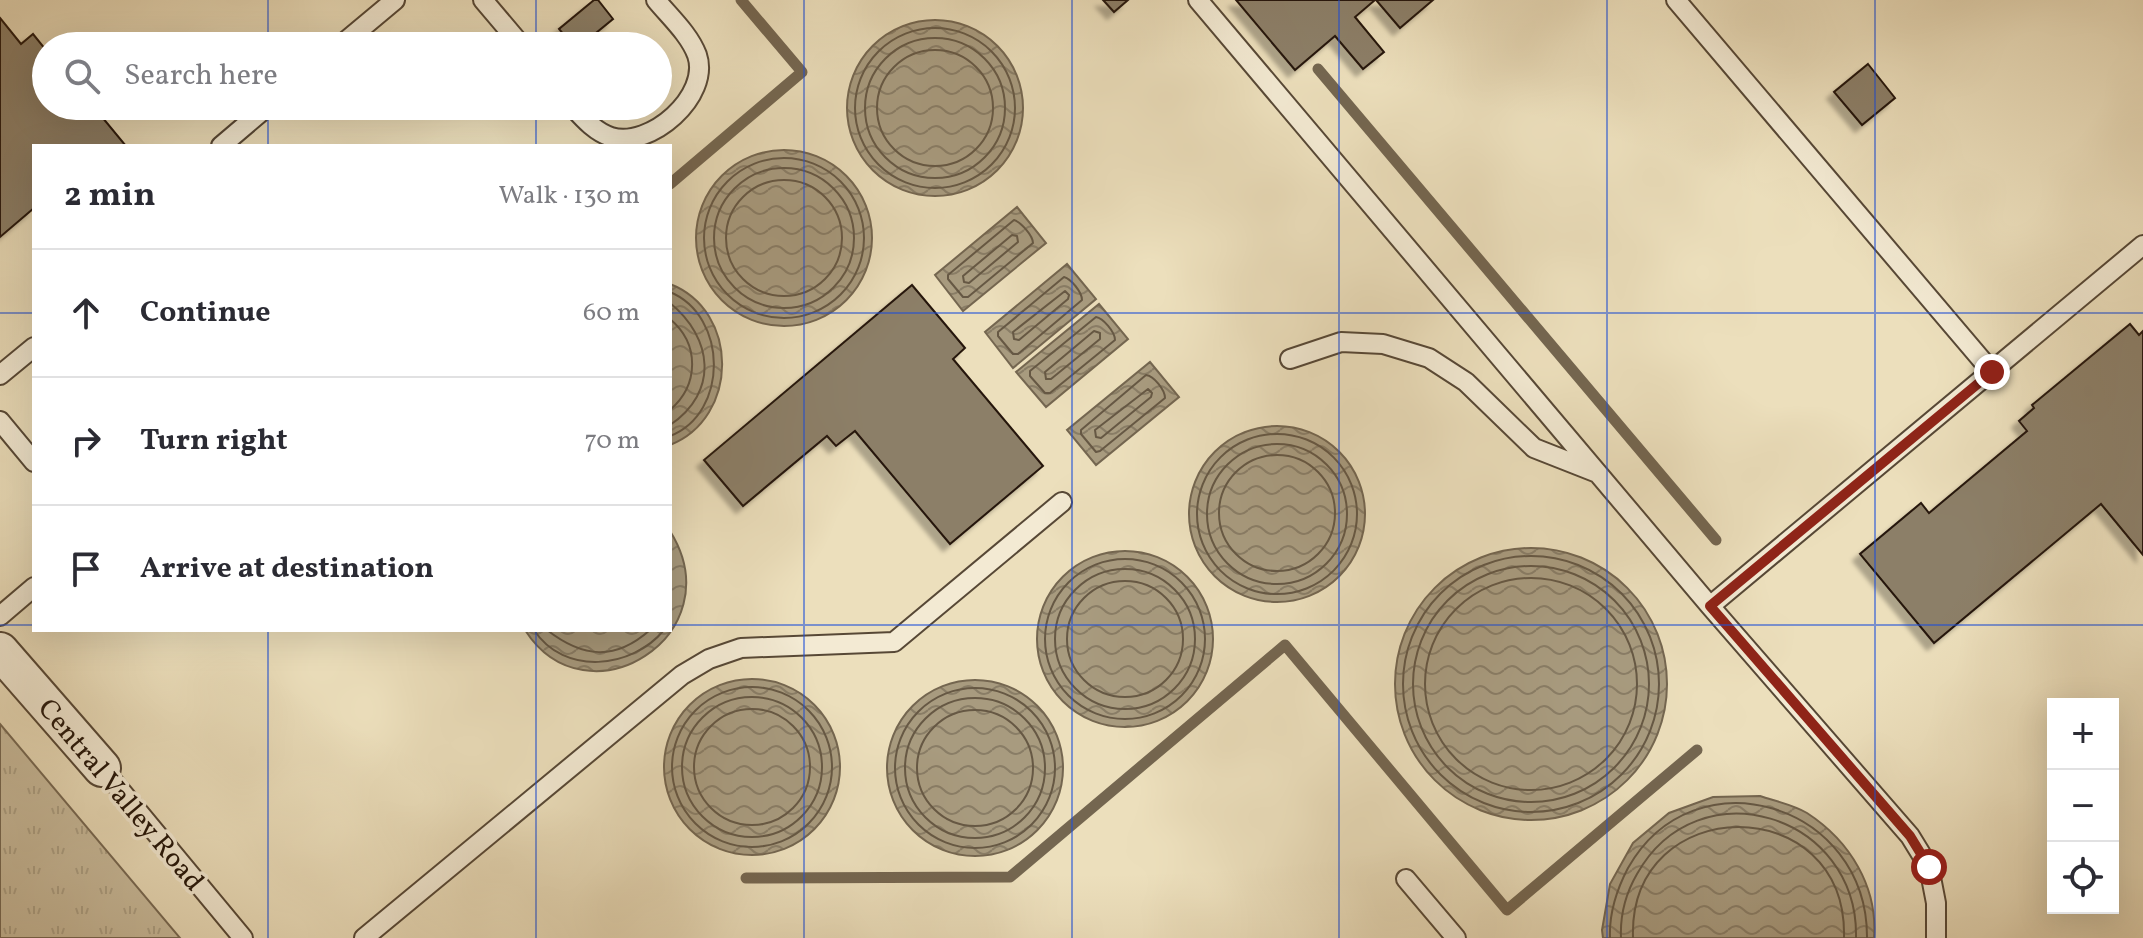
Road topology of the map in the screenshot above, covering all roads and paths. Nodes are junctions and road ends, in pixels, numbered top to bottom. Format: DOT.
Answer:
graph roads {
  1 [pos="395,0"];
  2 [pos="483,0"];
  3 [pos="656,0"];
  4 [pos="1198,0"];
  5 [pos="1676,0"];
  6 [pos="357,32"];
  7 [pos="510,32"];
  8 [pos="672,115"];
  9 [pos="252,120"];
  10 [pos="586,120"];
  11 [pos="667,120"];
  12 [pos="223,144"];
  13 [pos="2143,245"];
  14 [pos="32,349"];
  15 [pos="1290,359"];
  16 [pos="1992,372"];
  17 [pos="0,375"];
  18 [pos="0,421"];
  19 [pos="32,460"];
  20 [pos="1597,473"];
  21 [pos="1062,502"];
  22 [pos="32,589"];
  23 [pos="1710,606"];
  24 [pos="0,616"];
  25 [pos="0,651"];
  26 [pos="102,768"];
  27 [pos="1406,879"];
  28 [pos="243,938"];
  29 [pos="364,938"];
  30 [pos="1456,938"];
  31 [pos="1936,938"];
  1 -- 6 [label="lane"];
  2 -- 7 [label="lane"];
  3 -- 8 [label="lane"];
  4 -- 20 [label="lane"];
  5 -- 16 [label="lane"];
  9 -- 12 [label="lane"];
  10 -- 11 [label="lane"];
  13 -- 16 [label="lane"];
  14 -- 17 [label="lane"];
  15 -- 20 [label="lane"];
  16 -- 23 [label="lane"];
  18 -- 19 [label="lane"];
  20 -- 23 [label="lane"];
  21 -- 29 [label="lane"];
  22 -- 24 [label="lane"];
  23 -- 31 [label="lane"];
  25 -- 26 [label="street, Central Valley Road"];
  26 -- 28 [label="lane, Central Valley Road"];
  27 -- 30 [label="lane"];
}
